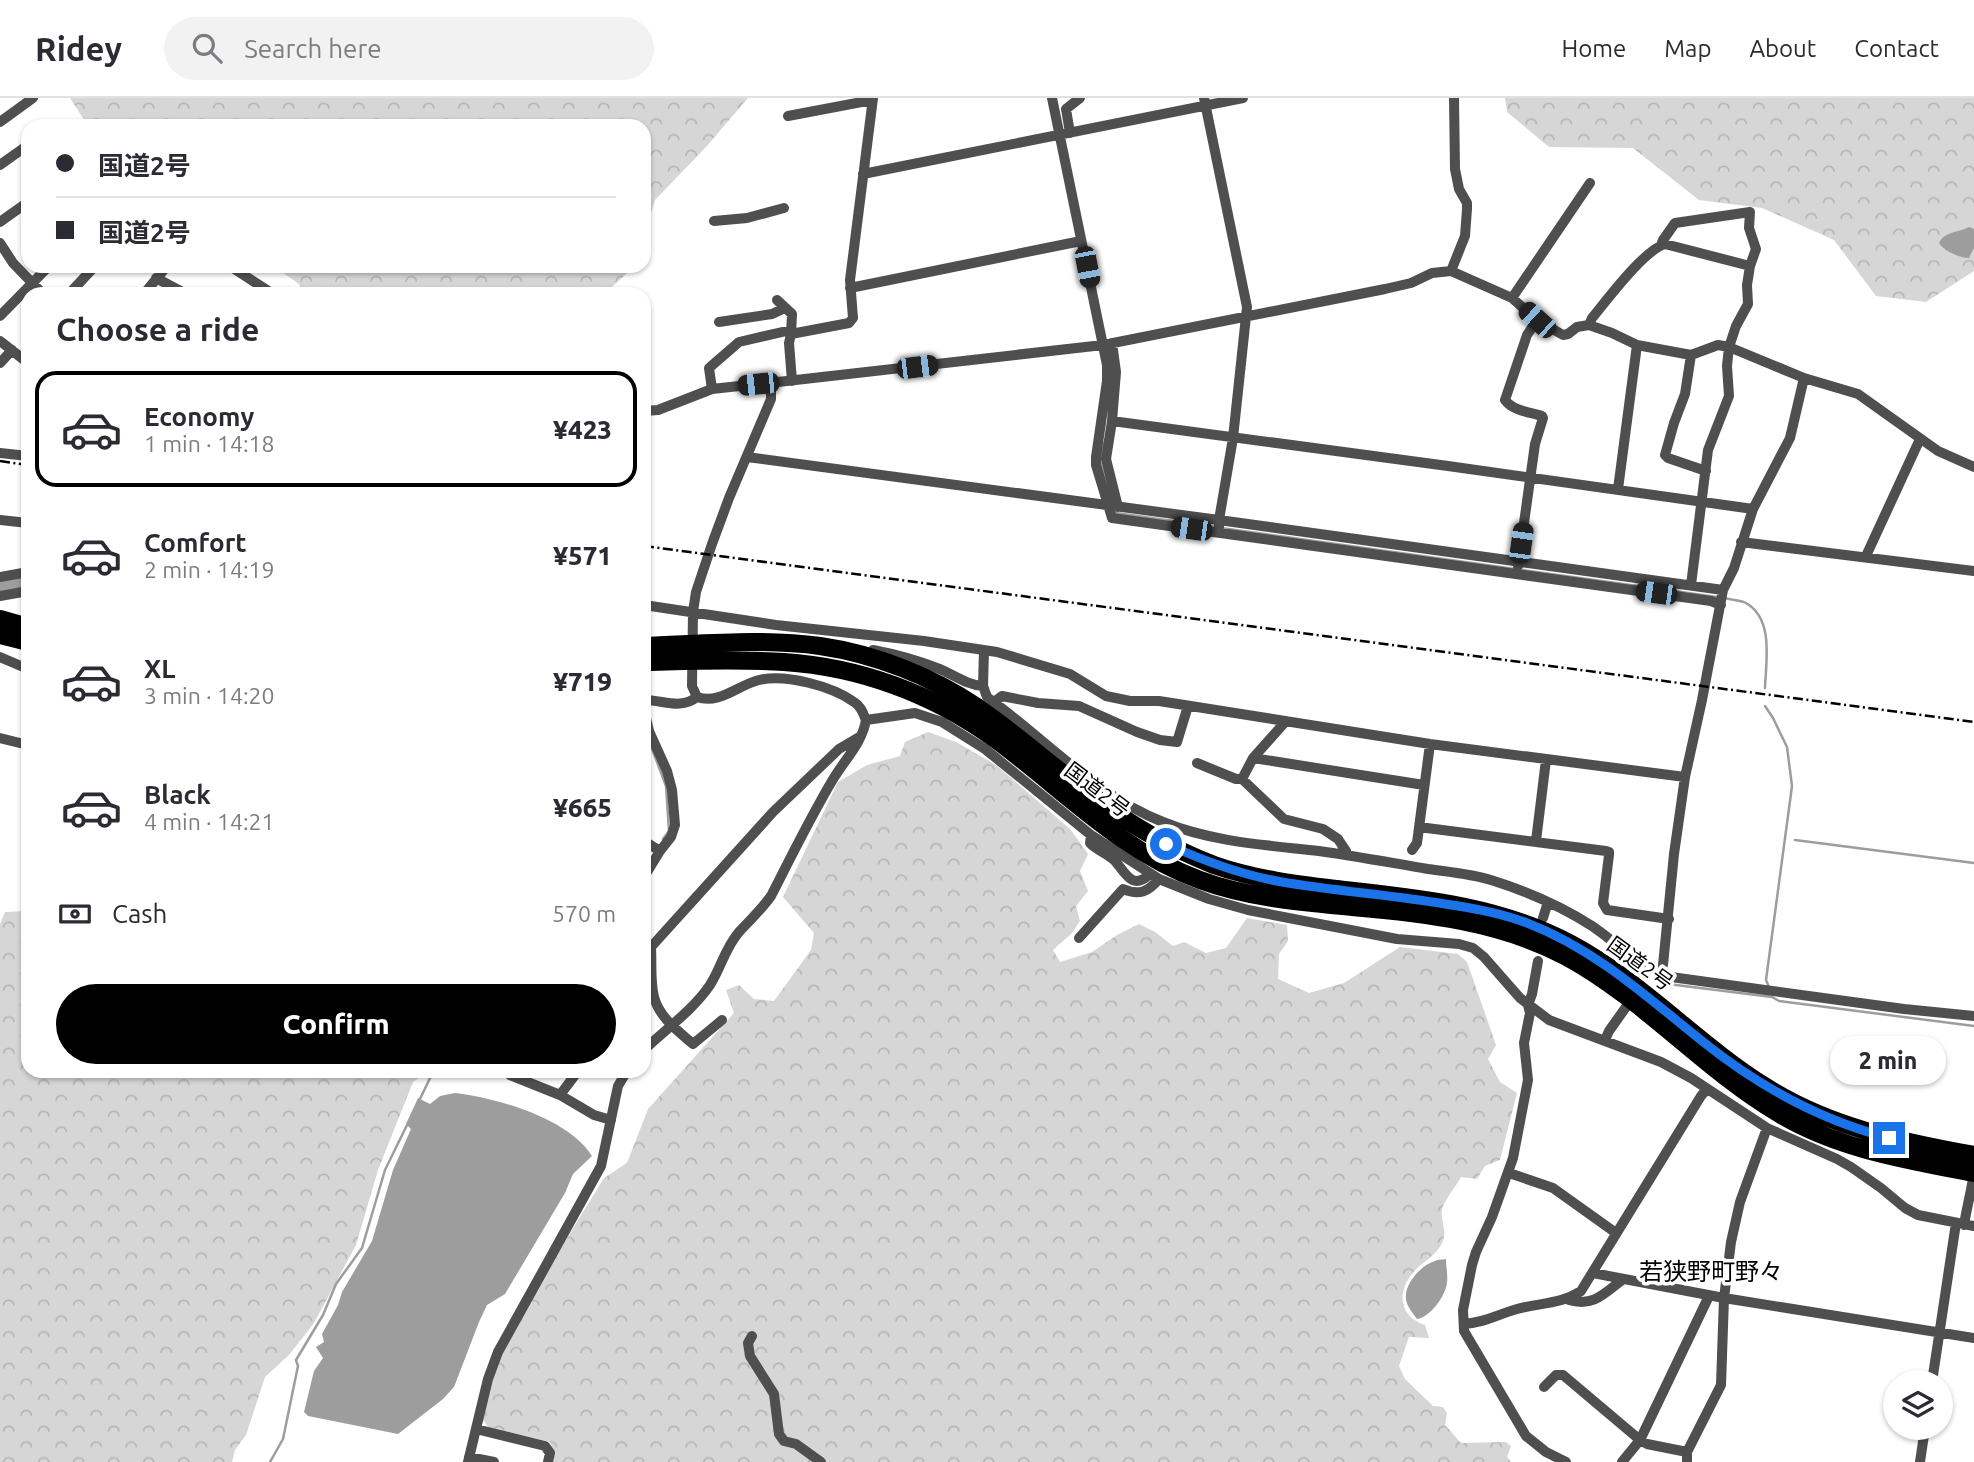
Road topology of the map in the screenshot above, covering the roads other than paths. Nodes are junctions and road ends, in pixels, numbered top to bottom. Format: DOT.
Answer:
graph roads {
  1 [pos="33,98"];
  2 [pos="1052,98"];
  3 [pos="1080,98"];
  4 [pos="1243,98"];
  5 [pos="1454,98"];
  6 [pos="872,99"];
  7 [pos="1205,102"];
  8 [pos="788,116"];
  9 [pos="0,122"];
  10 [pos="1065,134"];
  11 [pos="21,150"];
  12 [pos="0,165"];
  13 [pos="863,174"];
  14 [pos="1590,183"];
  15 [pos="21,207"];
  16 [pos="784,208"];
  17 [pos="714,221"];
  18 [pos="0,222"];
  19 [pos="1082,241"];
  20 [pos="0,243"];
  21 [pos="1661,245"];
  22 [pos="1750,266"];
  23 [pos="1451,271"];
  24 [pos="21,272"];
  25 [pos="22,273"];
  26 [pos="42,273"];
  27 [pos="88,273"];
  28 [pos="161,273"];
  29 [pos="241,273"];
  30 [pos="156,278"];
  31 [pos="31,283"];
  32 [pos="27,287"];
  33 [pos="35,287"];
  34 [pos="76,287"];
  35 [pos="149,287"];
  36 [pos="173,287"];
  37 [pos="263,287"];
  38 [pos="850,288"];
  39 [pos="21,294"];
  40 [pos="1512,298"];
  41 [pos="0,316"];
  42 [pos="1247,316"];
  43 [pos="1537,320"];
  44 [pos="719,322"];
  45 [pos="1589,325"];
  46 [pos="791,332"];
  47 [pos="0,341"];
  48 [pos="1107,344"];
  49 [pos="1637,345"];
  50 [pos="1729,347"];
  51 [pos="12,349"];
  52 [pos="1691,355"];
  53 [pos="21,357"];
  54 [pos="0,363"];
  55 [pos="1804,378"];
  56 [pos="792,381"];
  57 [pos="768,387"];
  58 [pos="712,389"];
  59 [pos="651,410"];
  60 [pos="1112,421"];
  61 [pos="1233,438"];
  62 [pos="1920,439"];
  63 [pos="0,453"];
  64 [pos="21,455"];
  65 [pos="747,457"];
  66 [pos="1974,467"];
  67 [pos="1706,471"];
  68 [pos="1530,478"];
  69 [pos="1618,489"];
  70 [pos="1701,502"];
  71 [pos="1113,506"];
  72 [pos="1752,509"];
  73 [pos="0,520"];
  74 [pos="21,522"];
  75 [pos="1219,525"];
  76 [pos="1741,542"];
  77 [pos="1866,556"];
  78 [pos="1518,568"];
  79 [pos="1974,571"];
  80 [pos="21,573"];
  81 [pos="0,577"];
  82 [pos="1691,585"];
  83 [pos="21,592"];
  84 [pos="0,596"];
  85 [pos="1722,598"];
  86 [pos="651,606"];
  87 [pos="693,612"];
  88 [pos="0,619"];
  89 [pos="21,625"];
  90 [pos="0,635"];
  91 [pos="21,640"];
  92 [pos="651,647"];
  93 [pos="841,650"];
  94 [pos="984,650"];
  95 [pos="692,653"];
  96 [pos="0,657"];
  97 [pos="651,661"];
  98 [pos="21,666"];
  99 [pos="983,686"];
  100 [pos="697,697"];
  101 [pos="651,700"];
  102 [pos="993,702"];
  103 [pos="1188,706"];
  104 [pos="866,720"];
  105 [pos="1286,721"];
  106 [pos="651,734"];
  107 [pos="861,736"];
  108 [pos="0,738"];
  109 [pos="21,743"];
  110 [pos="1430,744"];
  111 [pos="1253,758"];
  112 [pos="1546,760"];
  113 [pos="1197,763"];
  114 [pos="1685,778"];
  115 [pos="1242,779"];
  116 [pos="1424,785"];
  117 [pos="1419,827"];
  118 [pos="1091,835"];
  119 [pos="1536,841"];
  120 [pos="651,845"];
  121 [pos="657,849"];
  122 [pos="1412,850"];
  123 [pos="1347,855"];
  124 [pos="651,862"];
  125 [pos="1154,877"];
  126 [pos="1548,902"];
  127 [pos="1544,918"];
  128 [pos="1669,919"];
  129 [pos="1079,938"];
  130 [pos="651,940"];
  131 [pos="651,960"];
  132 [pos="1538,961"];
  133 [pos="652,965"];
  134 [pos="1659,974"];
  135 [pos="1631,1000"];
  136 [pos="1528,1005"];
  137 [pos="1974,1016"];
  138 [pos="722,1020"];
  139 [pos="671,1025"];
  140 [pos="1605,1040"];
  141 [pos="651,1044"];
  142 [pos="517,1078"];
  143 [pos="573,1078"];
  144 [pos="623,1078"];
  145 [pos="1707,1088"];
  146 [pos="560,1096"];
  147 [pos="611,1120"];
  148 [pos="1767,1128"];
  149 [pos="1974,1155"];
  150 [pos="1974,1172"];
  151 [pos="1509,1173"];
  152 [pos="1964,1225"];
  153 [pos="1616,1233"];
  154 [pos="1593,1273"];
  155 [pos="1622,1280"];
  156 [pos="1709,1296"];
  157 [pos="1724,1298"];
  158 [pos="1569,1300"];
  159 [pos="1464,1324"];
  160 [pos="1939,1332"];
  161 [pos="752,1336"];
  162 [pos="1974,1338"];
  163 [pos="1934,1370"];
  164 [pos="1545,1387"];
  165 [pos="476,1429"];
  166 [pos="1640,1440"];
  167 [pos="1923,1440"];
  168 [pos="1687,1457"];
  169 [pos="469,1459"];
  170 [pos="494,1462"];
  171 [pos="548,1462"];
  172 [pos="821,1462"];
  173 [pos="1566,1462"];
  174 [pos="1622,1462"];
  175 [pos="1920,1462"];
  1 -- 9 [label="street"];
  2 -- 10 [label="street"];
  3 -- 10 [label="street"];
  4 -- 7 [label="street"];
  5 -- 23 [label="street"];
  6 -- 8 [label="street"];
  6 -- 13 [label="street"];
  7 -- 10 [label="street"];
  7 -- 42 [label="street"];
  10 -- 13 [label="street"];
  10 -- 19 [label="street"];
  11 -- 12 [label="street"];
  13 -- 38 [label="street"];
  14 -- 40 [label="street"];
  15 -- 18 [label="street"];
  16 -- 17 [label="street"];
  19 -- 38 [label="street"];
  19 -- 48 [label="street"];
  20 -- 24 [label="street"];
  21 -- 22 [label="street"];
  21 -- 22 [label="street"];
  21 -- 45 [label="street"];
  22 -- 50 [label="street"];
  23 -- 40 [label="street"];
  23 -- 42 [label="street"];
  25 -- 31 [label="street"];
  26 -- 31 [label="street"];
  27 -- 34 [label="street"];
  28 -- 30 [label="street"];
  29 -- 37 [label="street"];
  30 -- 35 [label="street"];
  30 -- 36 [label="street"];
  31 -- 32 [label="street"];
  31 -- 33 [label="street"];
  38 -- 46 [label="street"];
  39 -- 41 [label="street"];
  40 -- 43 [label="street"];
  42 -- 48 [label="street"];
  42 -- 61 [label="street"];
  43 -- 45 [label="street"];
  43 -- 68 [label="street"];
  44 -- 46 [label="street"];
  45 -- 49 [label="street"];
  46 -- 56 [label="street"];
  46 -- 58 [label="street"];
  47 -- 51 [label="street"];
  48 -- 56 [label="street"];
  48 -- 60 [label="street"];
  48 -- 71 [label="street"];
  49 -- 52 [label="street"];
  49 -- 69 [label="street"];
  50 -- 52 [label="street"];
  50 -- 55 [label="street"];
  50 -- 67 [label="street"];
  51 -- 53 [label="street"];
  51 -- 54 [label="street"];
  52 -- 67 [label="street"];
  55 -- 62 [label="street"];
  55 -- 72 [label="street"];
  56 -- 57 [label="street"];
  57 -- 58 [label="street"];
  57 -- 65 [label="street"];
  58 -- 59 [label="street"];
  60 -- 61 [label="street"];
  60 -- 71 [label="street"];
  61 -- 68 [label="street"];
  61 -- 75 [label="street"];
  62 -- 66 [label="street"];
  62 -- 77 [label="street"];
  63 -- 64 [label="street"];
  65 -- 71 [label="street"];
  65 -- 87 [label="street"];
  67 -- 70 [label="street"];
  68 -- 69 [label="street"];
  68 -- 78 [label="street"];
  69 -- 70 [label="street"];
  70 -- 72 [label="street"];
  70 -- 82 [label="street"];
  71 -- 75 [label="street"];
  71 -- 78 [label="street"];
  72 -- 76 [label="street"];
  73 -- 74 [label="street"];
  75 -- 78 [label="street"];
  76 -- 77 [label="street"];
  76 -- 85 [label="street"];
  77 -- 79 [label="street"];
  78 -- 82 [label="street"];
  78 -- 85 [label="street"];
  80 -- 81 [label="street"];
  82 -- 85 [label="street"];
  83 -- 84 [label="street"];
  85 -- 114 [label="street"];
  86 -- 87 [label="street"];
  87 -- 94 [label="street"];
  87 -- 95 [label="street"];
  88 -- 89 [label="highway"];
  90 -- 91 [label="highway"];
  92 -- 95 [label="highway, 国道2号"];
  93 -- 95 [label="highway, 国道2号"];
  93 -- 99 [label="street"];
  93 -- 149 [label="highway, 国道2号"];
  94 -- 99 [label="street"];
  94 -- 103 [label="street"];
  95 -- 97 [label="highway, 国道2号"];
  95 -- 100 [label="street"];
  95 -- 135 [label="highway, 国道2号"];
  96 -- 98 [label="street"];
  99 -- 102 [label="street"];
  100 -- 101 [label="street"];
  100 -- 104 [label="street"];
  102 -- 103 [label="street"];
  102 -- 123 [label="street"];
  103 -- 105 [label="street"];
  104 -- 107 [label="street"];
  104 -- 118 [label="street"];
  105 -- 110 [label="street"];
  105 -- 111 [label="street"];
  106 -- 121 [label="street"];
  107 -- 130 [label="street"];
  107 -- 139 [label="street"];
  108 -- 109 [label="street"];
  110 -- 112 [label="street"];
  110 -- 116 [label="street"];
  111 -- 115 [label="street"];
  111 -- 116 [label="street"];
  112 -- 114 [label="street"];
  112 -- 119 [label="street"];
  113 -- 115 [label="street"];
  114 -- 128 [label="street"];
  115 -- 123 [label="street"];
  116 -- 117 [label="street"];
  117 -- 119 [label="street"];
  117 -- 122 [label="street"];
  118 -- 125 [label="street"];
  118 -- 125 [label="street"];
  119 -- 128 [label="street"];
  120 -- 121 [label="street"];
  121 -- 124 [label="street"];
  123 -- 126 [label="street"];
  125 -- 129 [label="street"];
  125 -- 136 [label="street"];
  126 -- 127 [label="street"];
  126 -- 134 [label="street"];
  128 -- 134 [label="street"];
  131 -- 133 [label="street"];
  132 -- 136 [label="street"];
  133 -- 139 [label="street"];
  134 -- 137 [label="street"];
  135 -- 140 [label="street"];
  135 -- 150 [label="highway, 国道2号"];
  136 -- 140 [label="street"];
  136 -- 151 [label="street"];
  138 -- 139 [label="street"];
  139 -- 141 [label="street"];
  140 -- 145 [label="street"];
  142 -- 146 [label="street"];
  143 -- 146 [label="street"];
  144 -- 147 [label="street"];
  145 -- 148 [label="street"];
  145 -- 153 [label="street"];
  146 -- 147 [label="street"];
  147 -- 165 [label="street"];
  148 -- 152 [label="street"];
  148 -- 157 [label="street"];
  150 -- 152 [label="street"];
  151 -- 153 [label="street"];
  151 -- 159 [label="street"];
  152 -- 160 [label="street"];
  153 -- 154 [label="street"];
  154 -- 155 [label="street"];
  154 -- 158 [label="street"];
  155 -- 156 [label="street"];
  155 -- 158 [label="street"];
  156 -- 157 [label="street"];
  156 -- 166 [label="street"];
  157 -- 160 [label="street"];
  157 -- 168 [label="street"];
  158 -- 159 [label="street"];
  159 -- 173 [label="street"];
  160 -- 162 [label="street"];
  160 -- 163 [label="street"];
  161 -- 172 [label="street"];
  164 -- 166 [label="street"];
  165 -- 169 [label="street"];
  165 -- 171 [label="street"];
  166 -- 168 [label="street"];
  166 -- 174 [label="street"];
  167 -- 175 [label="street"];
  169 -- 170 [label="street"];
}
